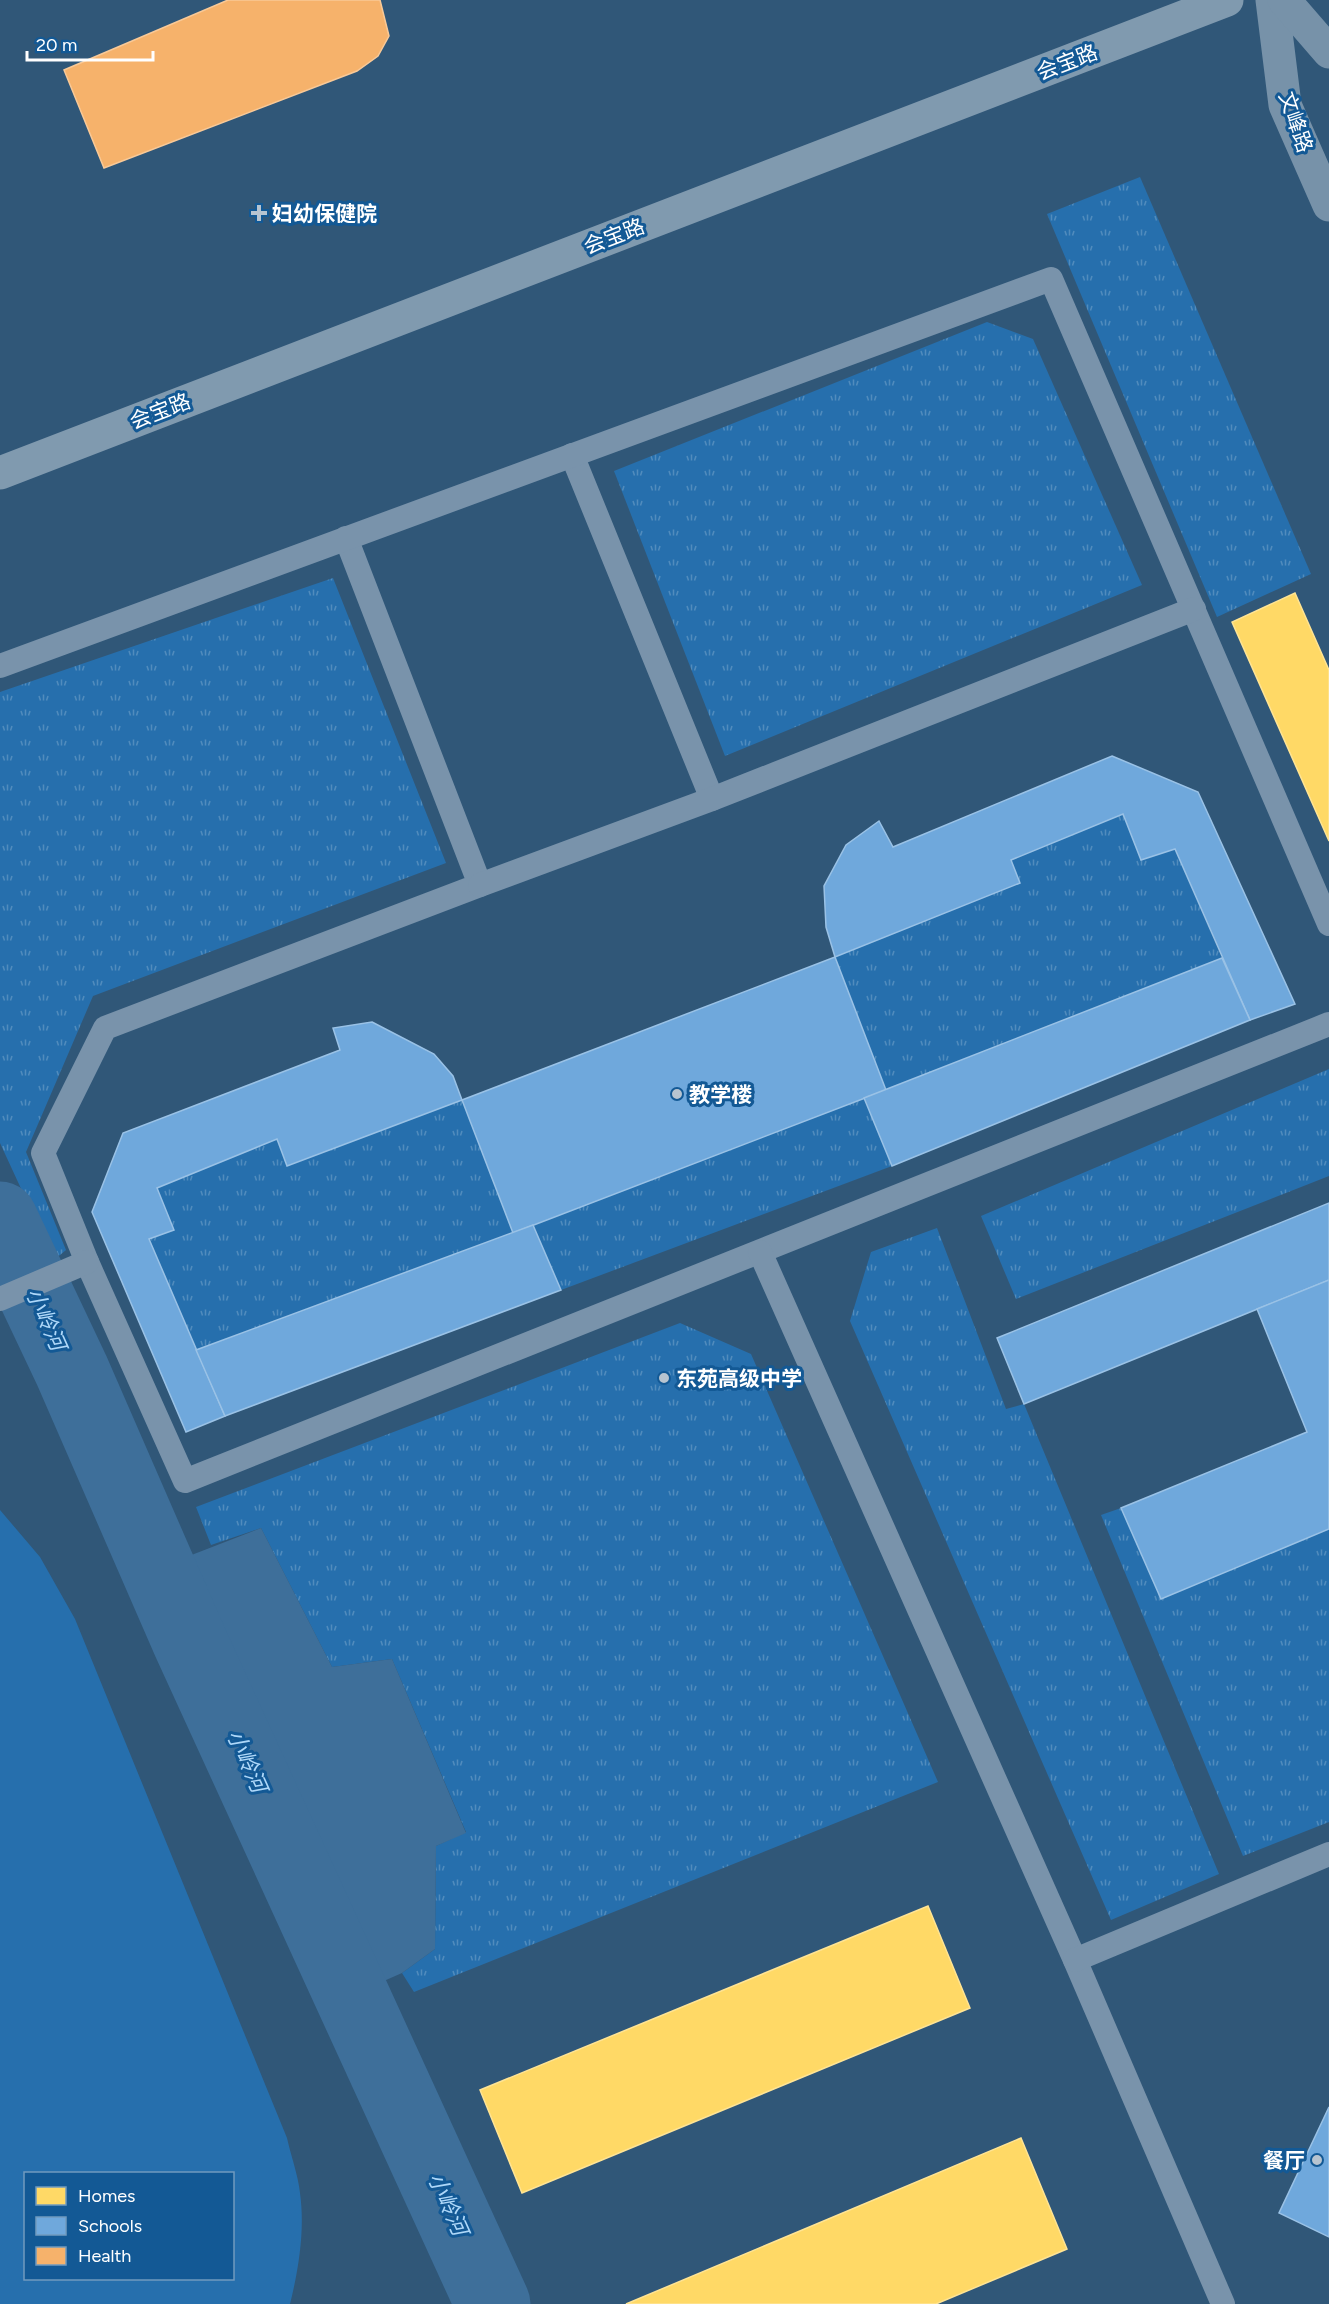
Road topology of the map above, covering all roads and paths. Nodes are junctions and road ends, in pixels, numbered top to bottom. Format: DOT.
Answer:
graph roads {
  1 [pos="1227,0"];
  2 [pos="1272,0"];
  3 [pos="1284,0"];
  4 [pos="1329,52"];
  5 [pos="1329,205"];
  6 [pos="572,455"];
  7 [pos="0,473"];
  8 [pos="346,538"];
  9 [pos="1194,609"];
  10 [pos="0,666"];
  11 [pos="712,799"];
  12 [pos="480,885"];
  13 [pos="1329,924"];
  14 [pos="1329,1024"];
  15 [pos="760,1252"];
  16 [pos="87,1262"];
  17 [pos="0,1299"];
  18 [pos="1329,1854"];
  19 [pos="1075,1960"];
  20 [pos="1223,2304"];
  1 -- 7 [label="street, 会宝路"];
  2 -- 5 [label="main road, 文峰路"];
  3 -- 4 [label="main road"];
  6 -- 8 [label="lane"];
  6 -- 9 [label="lane"];
  6 -- 11 [label="lane"];
  8 -- 10 [label="lane"];
  8 -- 12 [label="lane"];
  9 -- 11 [label="lane"];
  9 -- 13 [label="lane"];
  11 -- 12 [label="lane"];
  12 -- 16 [label="lane"];
  14 -- 15 [label="lane"];
  15 -- 16 [label="lane"];
  15 -- 19 [label="lane"];
  16 -- 17 [label="lane"];
  18 -- 19 [label="lane"];
  19 -- 20 [label="lane"];
}
